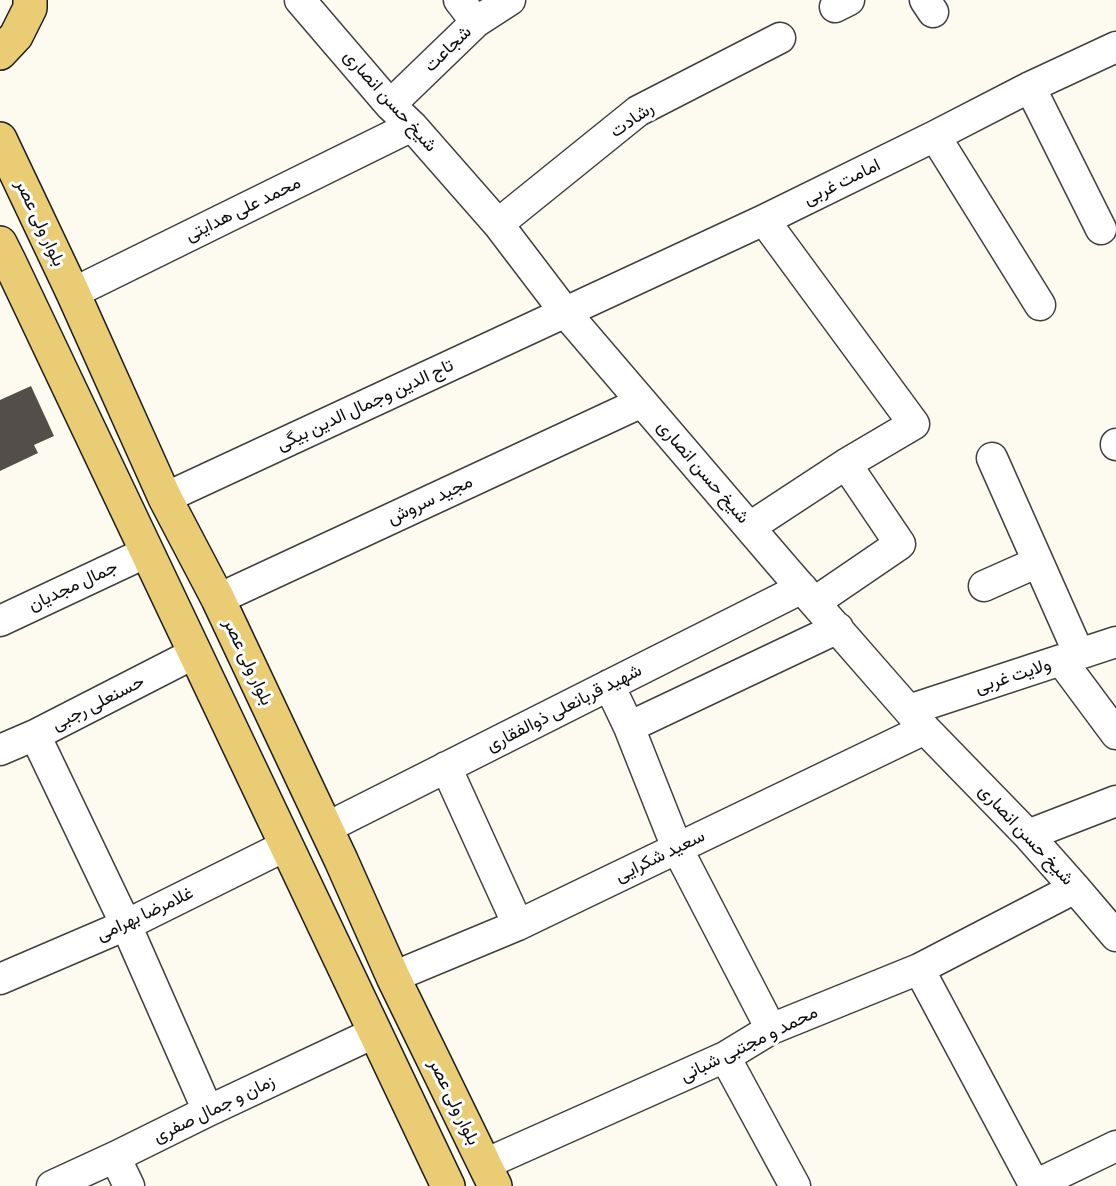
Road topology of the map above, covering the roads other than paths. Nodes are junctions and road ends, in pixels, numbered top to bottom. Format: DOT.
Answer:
graph roads {
  1 [pos="300,0"];
  2 [pos="510,0"];
  3 [pos="33,3"];
  4 [pos="468,11"];
  5 [pos="780,38"];
  6 [pos="1116,47"];
  7 [pos="0,53"];
  8 [pos="1030,87"];
  9 [pos="390,105"];
  10 [pos="412,126"];
  11 [pos="935,136"];
  12 [pos="0,139"];
  13 [pos="764,220"];
  14 [pos="498,224"];
  15 [pos="1101,229"];
  16 [pos="4,258"];
  17 [pos="73,293"];
  18 [pos="1040,305"];
  19 [pos="565,312"];
  20 [pos="642,402"];
  21 [pos="992,458"];
  22 [pos="846,464"];
  23 [pos="165,498"];
  24 [pos="750,527"];
  25 [pos="147,552"];
  26 [pos="1038,562"];
  27 [pos="984,586"];
  28 [pos="808,595"];
  29 [pos="218,599"];
  30 [pos="0,621"];
  31 [pos="838,628"];
  32 [pos="1116,642"];
  33 [pos="195,654"];
  34 [pos="1070,657"];
  35 [pos="609,685"];
  36 [pos="917,719"];
  37 [pos="629,727"];
  38 [pos="1116,734"];
  39 [pos="35,735"];
  40 [pos="0,750"];
  41 [pos="446,767"];
  42 [pos="1116,801"];
  43 [pos="326,828"];
  44 [pos="1028,835"];
  45 [pos="287,845"];
  46 [pos="677,848"];
  47 [pos="1075,888"];
  48 [pos="126,925"];
  49 [pos="518,925"];
  50 [pos="1116,936"];
  51 [pos="919,969"];
  52 [pos="393,976"];
  53 [pos="0,979"];
  54 [pos="771,1029"];
  55 [pos="376,1032"];
  56 [pos="725,1057"];
  57 [pos="208,1111"];
  58 [pos="1116,1146"];
  59 [pos="115,1157"];
  60 [pos="490,1175"];
  61 [pos="52,1186"];
  62 [pos="129,1186"];
  63 [pos="448,1186"];
  64 [pos="795,1186"];
  65 [pos="1034,1186"];
  1 -- 9 [label="street, شیخ حسن انصاری"];
  2 -- 4 [label="street, شجاعت"];
  3 -- 7 [label="main road"];
  4 -- 9 [label="street, شجاعت"];
  5 -- 14 [label="street, رشادت"];
  6 -- 8 [label="street, امامت غربی"];
  8 -- 11 [label="street, امامت غربی"];
  8 -- 15 [label="street"];
  9 -- 10 [label="street, شیخ حسن انصاری"];
  10 -- 14 [label="street, شیخ حسن انصاری"];
  10 -- 17 [label="street, محمد علی هدایتی"];
  11 -- 13 [label="street, امامت غربی"];
  11 -- 18 [label="street"];
  12 -- 17 [label="main road, بلوار ولی عصر"];
  13 -- 19 [label="street, امامت غربی"];
  13 -- 22 [label="street"];
  14 -- 19 [label="street, شیخ حسن انصاری"];
  16 -- 25 [label="main road"];
  17 -- 23 [label="main road, بلوار ولی عصر"];
  19 -- 20 [label="street, شیخ حسن انصاری"];
  19 -- 23 [label="street, تاج الدین وجمال الدین بیگی"];
  20 -- 24 [label="street, شیخ حسن انصاری"];
  20 -- 29 [label="street, مجید سروش"];
  21 -- 26 [label="street"];
  22 -- 24 [label="street"];
  22 -- 28 [label="street, شهید قربانعلی ذوالفقاری"];
  23 -- 29 [label="main road, بلوار ولی عصر"];
  24 -- 28 [label="street, شیخ حسن انصاری"];
  25 -- 30 [label="street, جمال مجدیان"];
  25 -- 33 [label="main road"];
  26 -- 27 [label="street"];
  26 -- 34 [label="street"];
  28 -- 31 [label="street, شیخ حسن انصاری"];
  28 -- 35 [label="street, شهید قربانعلی ذوالفقاری"];
  29 -- 43 [label="main road, بلوار ولی عصر"];
  31 -- 36 [label="street, شیخ حسن انصاری"];
  31 -- 37 [label="street"];
  32 -- 34 [label="street, ولایت غربی"];
  33 -- 39 [label="street, حسنعلی رجبی"];
  33 -- 45 [label="main road"];
  34 -- 36 [label="street, ولایت غربی"];
  34 -- 38 [label="street"];
  35 -- 37 [label="street"];
  35 -- 41 [label="street, شهید قربانعلی ذوالفقاری"];
  36 -- 44 [label="street, شیخ حسن انصاری"];
  36 -- 46 [label="street, سعید شکرایی"];
  37 -- 46 [label="street"];
  39 -- 40 [label="street, حسنعلی رجبی"];
  39 -- 48 [label="street"];
  41 -- 43 [label="street, شهید قربانعلی ذوالفقاری"];
  41 -- 49 [label="street"];
  42 -- 44 [label="street"];
  43 -- 52 [label="main road, بلوار ولی عصر"];
  44 -- 47 [label="street, شیخ حسن انصاری"];
  45 -- 48 [label="street, غلامرضا بهرامی"];
  45 -- 55 [label="main road"];
  46 -- 49 [label="street, سعید شکرایی"];
  46 -- 54 [label="street"];
  47 -- 50 [label="street, شیخ حسن انصاری"];
  47 -- 51 [label="street, محمد و مجتبی شبانی"];
  48 -- 53 [label="street, غلامرضا بهرامی"];
  48 -- 57 [label="street"];
  49 -- 52 [label="street, سعید شکرایی"];
  51 -- 54 [label="street, محمد و مجتبی شبانی"];
  51 -- 65 [label="street"];
  52 -- 60 [label="main road, بلوار ولی عصر"];
  54 -- 56 [label="street, محمد و مجتبی شبانی"];
  55 -- 57 [label="street, زمان و جمال صفری"];
  55 -- 63 [label="main road"];
  56 -- 60 [label="street, محمد و مجتبی شبانی"];
  56 -- 64 [label="street"];
  57 -- 59 [label="street, زمان و جمال صفری"];
  58 -- 65 [label="street"];
  59 -- 61 [label="street, زمان و جمال صفری"];
  59 -- 62 [label="street"];
}
